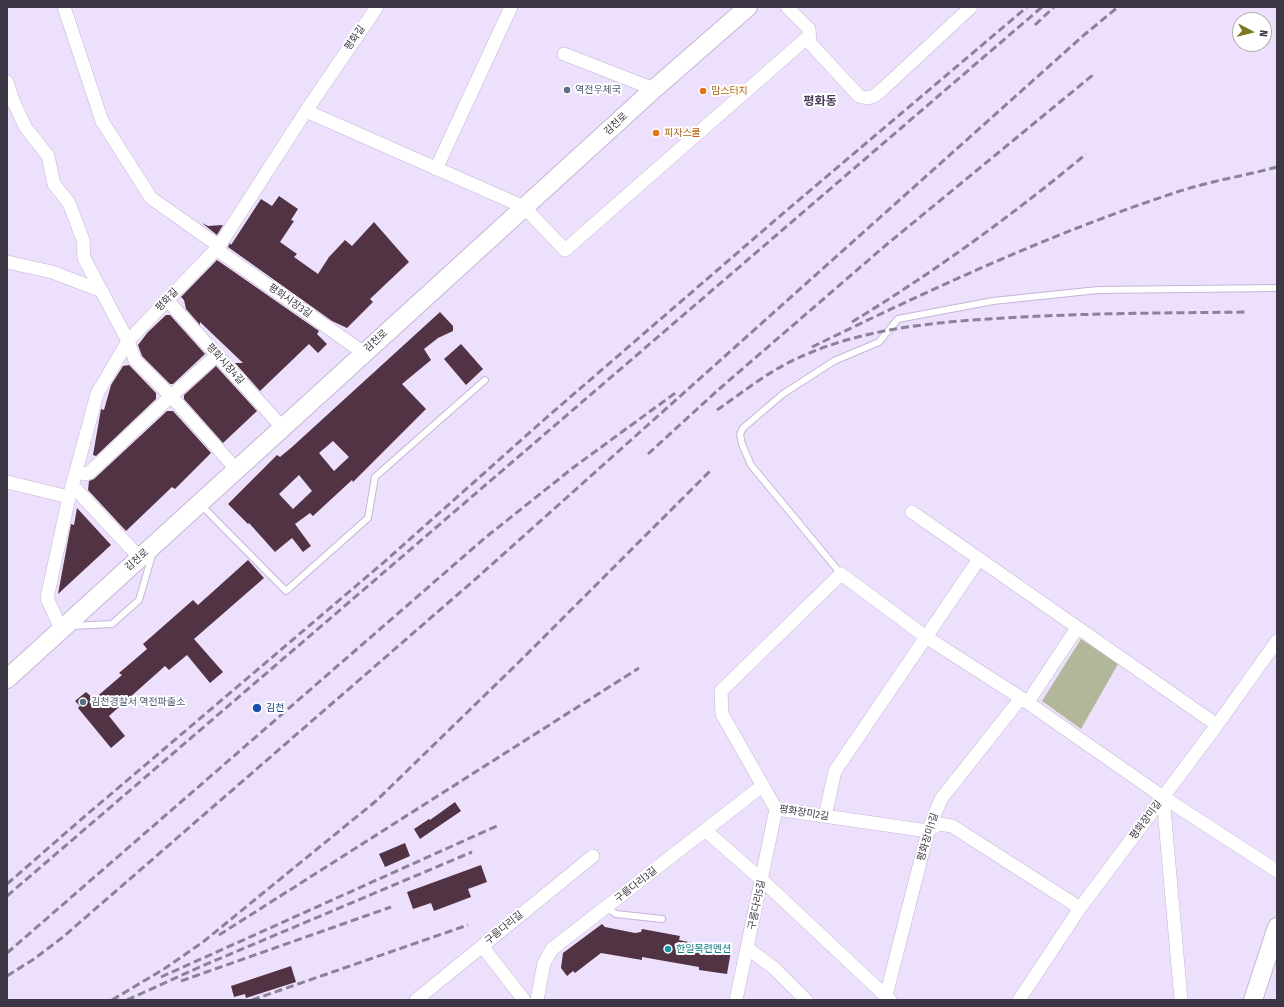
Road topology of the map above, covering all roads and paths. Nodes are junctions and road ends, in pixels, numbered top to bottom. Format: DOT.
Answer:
graph roads {
  1 [pos="64,7"];
  2 [pos="377,7"];
  3 [pos="511,7"];
  4 [pos="748,7"];
  5 [pos="787,7"];
  6 [pos="971,7"];
  7 [pos="809,36"];
  8 [pos="564,54"];
  9 [pos="7,82"];
  10 [pos="654,89"];
  11 [pos="306,111"];
  12 [pos="436,169"];
  13 [pos="524,207"];
  14 [pos="218,247"];
  15 [pos="7,262"];
  16 [pos="1277,288"];
  17 [pos="102,291"];
  18 [pos="167,300"];
  19 [pos="128,341"];
  20 [pos="364,353"];
  21 [pos="217,355"];
  22 [pos="485,380"];
  23 [pos="171,396"];
  24 [pos="282,427"];
  25 [pos="236,469"];
  26 [pos="76,471"];
  27 [pos="7,482"];
  28 [pos="70,491"];
  29 [pos="199,503"];
  30 [pos="912,512"];
  31 [pos="156,542"];
  32 [pos="140,557"];
  33 [pos="979,559"];
  34 [pos="841,574"];
  35 [pos="62,628"];
  36 [pos="1078,628"];
  37 [pos="926,637"];
  38 [pos="1277,641"];
  39 [pos="7,678"];
  40 [pos="1024,700"];
  41 [pos="1217,725"];
  42 [pos="762,786"];
  43 [pos="1163,797"];
  44 [pos="776,809"];
  45 [pos="826,816"];
  46 [pos="706,831"];
  47 [pos="928,831"];
  48 [pos="593,856"];
  49 [pos="1277,871"];
  50 [pos="762,880"];
  51 [pos="606,908"];
  52 [pos="1080,908"];
  53 [pos="662,919"];
  54 [pos="1277,927"];
  55 [pos="482,946"];
  56 [pos="747,948"];
  57 [pos="739,998"];
  58 [pos="887,999"];
  59 [pos="416,1000"];
  60 [pos="524,1000"];
  61 [pos="537,1000"];
  62 [pos="806,1000"];
  63 [pos="1019,1000"];
  64 [pos="1181,1000"];
  65 [pos="1253,1000"];
  1 -- 14 [label="street, 평화시장3길"];
  2 -- 11 [label="street, 평화길"];
  3 -- 12 [label="street"];
  4 -- 10 [label="street, 김천로"];
  5 -- 7 [label="street"];
  6 -- 7 [label="street"];
  7 -- 13 [label="street"];
  8 -- 10 [label="street"];
  9 -- 17 [label="street"];
  10 -- 13 [label="street, 김천로"];
  11 -- 12 [label="street"];
  11 -- 14 [label="street, 평화길"];
  12 -- 13 [label="street"];
  13 -- 20 [label="street, 김천로"];
  14 -- 18 [label="street, 평화길"];
  14 -- 20 [label="street, 평화시장3길"];
  15 -- 17 [label="street"];
  16 -- 34 [label="lane"];
  17 -- 19 [label="street"];
  18 -- 19 [label="street, 평화길"];
  18 -- 21 [label="street, 평화시장4길"];
  19 -- 23 [label="street"];
  19 -- 26 [label="street, 평화길"];
  20 -- 24 [label="street, 김천로"];
  21 -- 23 [label="street"];
  21 -- 24 [label="street, 평화시장4길"];
  22 -- 29 [label="lane"];
  23 -- 25 [label="street"];
  23 -- 26 [label="street"];
  24 -- 25 [label="street, 김천로"];
  25 -- 29 [label="street, 김천로"];
  26 -- 28 [label="street, 평화길"];
  27 -- 28 [label="street"];
  28 -- 32 [label="street"];
  28 -- 35 [label="street, 평화길"];
  29 -- 31 [label="street, 김천로"];
  30 -- 33 [label="street"];
  31 -- 32 [label="street, 김천로"];
  31 -- 35 [label="lane"];
  32 -- 35 [label="street, 김천로"];
  33 -- 36 [label="street"];
  33 -- 37 [label="street"];
  34 -- 37 [label="street"];
  34 -- 42 [label="street, 평화장미2길"];
  35 -- 39 [label="street, 김천로"];
  36 -- 40 [label="street, 평화장미1길"];
  36 -- 41 [label="street"];
  37 -- 40 [label="street"];
  37 -- 45 [label="street"];
  38 -- 41 [label="street, 평화장미길"];
  40 -- 43 [label="street"];
  40 -- 47 [label="street, 평화장미1길"];
  41 -- 43 [label="street, 평화장미길"];
  42 -- 44 [label="street, 평화장미2길"];
  42 -- 46 [label="street, 구름다리3길"];
  43 -- 49 [label="street"];
  43 -- 52 [label="street, 평화장미길"];
  43 -- 64 [label="street"];
  44 -- 45 [label="street, 평화장미2길"];
  44 -- 50 [label="street, 구름다리5길"];
  45 -- 47 [label="street, 평화장미2길"];
  46 -- 50 [label="street"];
  46 -- 51 [label="street, 구름다리3길"];
  47 -- 52 [label="street, 평화장미2길"];
  47 -- 58 [label="street, 평화장미1길"];
  48 -- 55 [label="street, 구름다리길"];
  50 -- 56 [label="street, 구름다리5길"];
  50 -- 58 [label="street"];
  51 -- 53 [label="lane"];
  51 -- 61 [label="street, 구름다리3길"];
  52 -- 63 [label="street, 평화장미길"];
  54 -- 65 [label="street"];
  55 -- 59 [label="street, 구름다리길"];
  55 -- 60 [label="street"];
  56 -- 57 [label="street, 구름다리5길"];
  56 -- 62 [label="street"];
}
